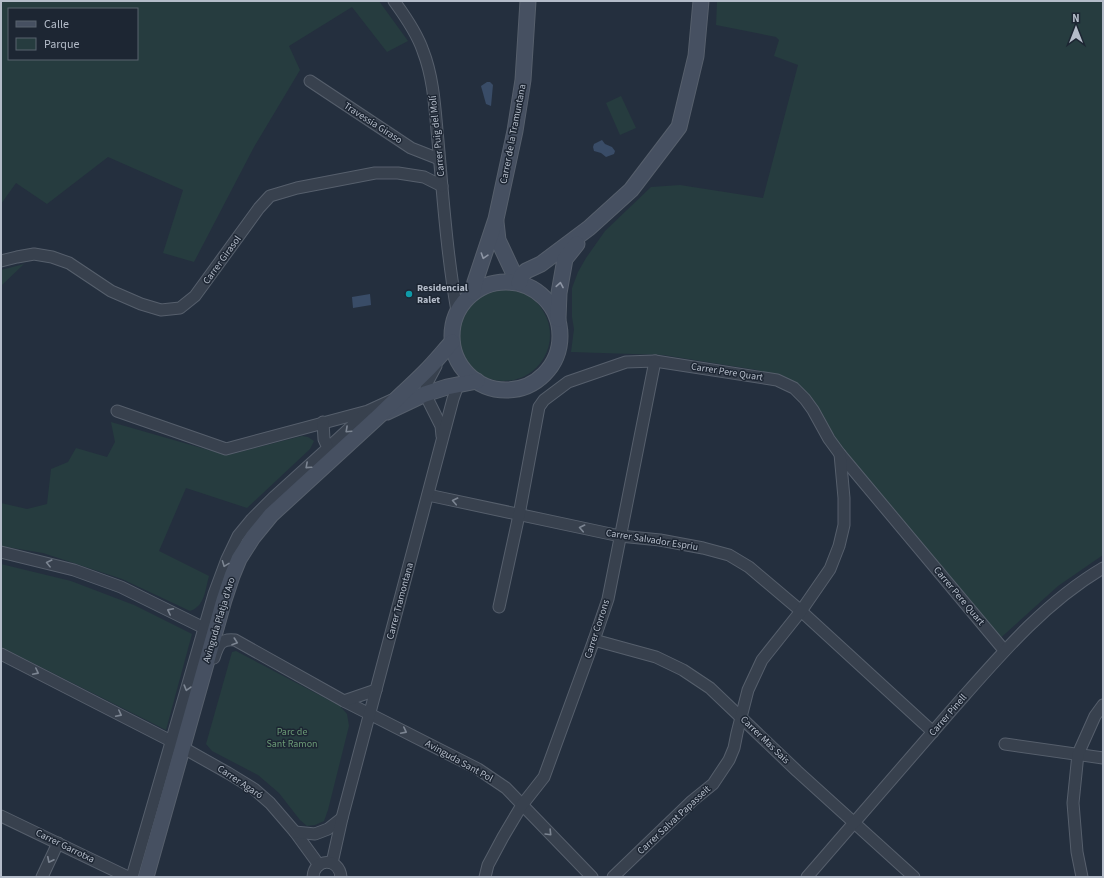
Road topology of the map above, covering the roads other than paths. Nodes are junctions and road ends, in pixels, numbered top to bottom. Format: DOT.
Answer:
graph roads {
  1 [pos="394,1"];
  2 [pos="528,1"];
  3 [pos="701,1"];
  4 [pos="310,81"];
  5 [pos="439,159"];
  6 [pos="442,186"];
  7 [pos="496,219"];
  8 [pos="589,228"];
  9 [pos="508,259"];
  10 [pos="1,261"];
  11 [pos="541,264"];
  12 [pos="452,280"];
  13 [pos="516,283"];
  14 [pos="472,293"];
  15 [pos="458,311"];
  16 [pos="558,324"];
  17 [pos="452,342"];
  18 [pos="442,355"];
  19 [pos="655,361"];
  20 [pos="477,381"];
  21 [pos="458,386"];
  22 [pos="425,394"];
  23 [pos="399,402"];
  24 [pos="433,409"];
  25 [pos="117,411"];
  26 [pos="374,413"];
  27 [pos="324,422"];
  28 [pos="442,441"];
  29 [pos="328,448"];
  30 [pos="840,454"];
  31 [pos="428,495"];
  32 [pos="519,515"];
  33 [pos="620,536"];
  34 [pos="1,552"];
  35 [pos="1103,568"];
  36 [pos="499,607"];
  37 [pos="801,611"];
  38 [pos="204,628"];
  39 [pos="594,640"];
  40 [pos="1004,650"];
  41 [pos="1,654"];
  42 [pos="376,690"];
  43 [pos="344,701"];
  44 [pos="195,702"];
  45 [pos="1103,705"];
  46 [pos="370,713"];
  47 [pos="741,717"];
  48 [pos="932,732"];
  49 [pos="177,744"];
  50 [pos="1005,744"];
  51 [pos="1078,754"];
  52 [pos="1103,758"];
  53 [pos="522,805"];
  54 [pos="1,816"];
  55 [pos="342,818"];
  56 [pos="854,822"];
  57 [pos="295,832"];
  58 [pos="58,843"];
  59 [pos="332,863"];
  60 [pos="319,865"];
  61 [pos="42,877"];
  62 [pos="128,877"];
  63 [pos="132,877"];
  64 [pos="146,877"];
  65 [pos="313,877"];
  66 [pos="341,877"];
  67 [pos="484,877"];
  68 [pos="592,877"];
  69 [pos="613,877"];
  70 [pos="807,877"];
  71 [pos="914,877"];
  72 [pos="1082,877"];
  1 -- 5 [label="street, Carrer Puig del Molí"];
  2 -- 7 [label="main road, Carrer de la Tramuntana"];
  3 -- 8 [label="main road"];
  4 -- 5 [label="street, Travessia Giraso"];
  5 -- 6 [label="street, Carrer Puig del Molí"];
  6 -- 10 [label="street, Carrer Girasol"];
  6 -- 12 [label="street, Carrer Puig del Molí"];
  7 -- 9 [label="main road, Carrer de la Tramuntana"];
  7 -- 14 [label="main road, Carrer de la Tramuntana, one-way"];
  8 -- 11 [label="main road"];
  16 -- 8 [label="main road, one-way"];
  9 -- 11 [label="main road"];
  9 -- 13 [label="main road, Carrer de la Tramuntana"];
  11 -- 13 [label="main road"];
  12 -- 14 [label="street"];
  12 -- 15 [label="street"];
  13 -- 14 [label="main road"];
  13 -- 16 [label="main road"];
  14 -- 15 [label="main road"];
  15 -- 17 [label="main road"];
  16 -- 20 [label="main road"];
  17 -- 18 [label="main road, Avinguda Platja d'Aro"];
  17 -- 20 [label="main road"];
  18 -- 22 [label="street"];
  18 -- 23 [label="main road, Avinguda Platja d'Aro"];
  19 -- 30 [label="street, Carrer Pere Quart"];
  19 -- 32 [label="street, Carrer Pere Quart"];
  19 -- 33 [label="street, Carrer Corrons"];
  20 -- 21 [label="main road"];
  21 -- 22 [label="main road"];
  21 -- 28 [label="street, Carrer Tramontana"];
  22 -- 23 [label="main road"];
  22 -- 24 [label="street"];
  23 -- 24 [label="street"];
  23 -- 26 [label="main road, Avinguda Platja d'Aro"];
  24 -- 28 [label="street"];
  25 -- 27 [label="street"];
  26 -- 27 [label="street"];
  26 -- 29 [label="street, one-way"];
  26 -- 44 [label="main road, Avinguda Platja d'Aro"];
  27 -- 29 [label="street"];
  28 -- 31 [label="street, Carrer Tramontana"];
  29 -- 38 [label="street, one-way"];
  30 -- 37 [label="street, Carrer Salvat Papasseit"];
  30 -- 40 [label="street, Carrer Pere Quart"];
  32 -- 31 [label="street, Carrer Salvador Espriu, one-way"];
  31 -- 42 [label="street, Carrer Tramontana"];
  33 -- 32 [label="street, Carrer Salvador Espriu, one-way"];
  32 -- 36 [label="street, Carrer Pere Quart"];
  33 -- 37 [label="street, Carrer Salvador Espriu"];
  33 -- 39 [label="street, Carrer Corrons"];
  38 -- 34 [label="street, one-way"];
  35 -- 40 [label="street, Carrer Pinell"];
  37 -- 47 [label="street, Carrer Salvat Papasseit"];
  37 -- 48 [label="street, Carrer Salvador Espriu"];
  38 -- 49 [label="street, one-way"];
  39 -- 47 [label="street, Carrer Mas Sais"];
  39 -- 53 [label="street, Carrer Corrons"];
  40 -- 48 [label="street, Carrer Pinell"];
  41 -- 49 [label="street, Carrer Agaró, one-way"];
  42 -- 43 [label="street"];
  42 -- 46 [label="street, Carrer Tramontana"];
  44 -- 43 [label="street, Avinguda Sant Pol, one-way"];
  43 -- 46 [label="street, Avinguda Sant Pol"];
  44 -- 49 [label="main road, Avinguda Platja d'Aro"];
  45 -- 51 [label="street"];
  46 -- 53 [label="street, Avinguda Sant Pol, one-way"];
  46 -- 55 [label="street, Carrer Tramontana"];
  47 -- 56 [label="street, Carrer Mas Sais"];
  47 -- 69 [label="street, Carrer Salvat Papasseit"];
  48 -- 56 [label="street, Carrer Pinell"];
  49 -- 57 [label="street, Carrer Agaró"];
  49 -- 63 [label="street"];
  49 -- 64 [label="main road, Avinguda Platja d'Aro"];
  50 -- 51 [label="street"];
  51 -- 52 [label="street"];
  51 -- 72 [label="street"];
  53 -- 67 [label="street, Carrer Corrons"];
  53 -- 68 [label="street, Avinguda Sant Pol, one-way"];
  54 -- 58 [label="street, Carrer Garrotxa"];
  55 -- 57 [label="street"];
  55 -- 59 [label="street, Carrer Tramontana"];
  56 -- 70 [label="street, Carrer Pinell"];
  56 -- 71 [label="street, Carrer Mas Sais"];
  57 -- 60 [label="street, Carrer Agaró"];
  58 -- 61 [label="street, one-way"];
  58 -- 62 [label="street, Carrer Garrotxa"];
  59 -- 60 [label="street"];
  59 -- 66 [label="street"];
  60 -- 65 [label="street"];
}
